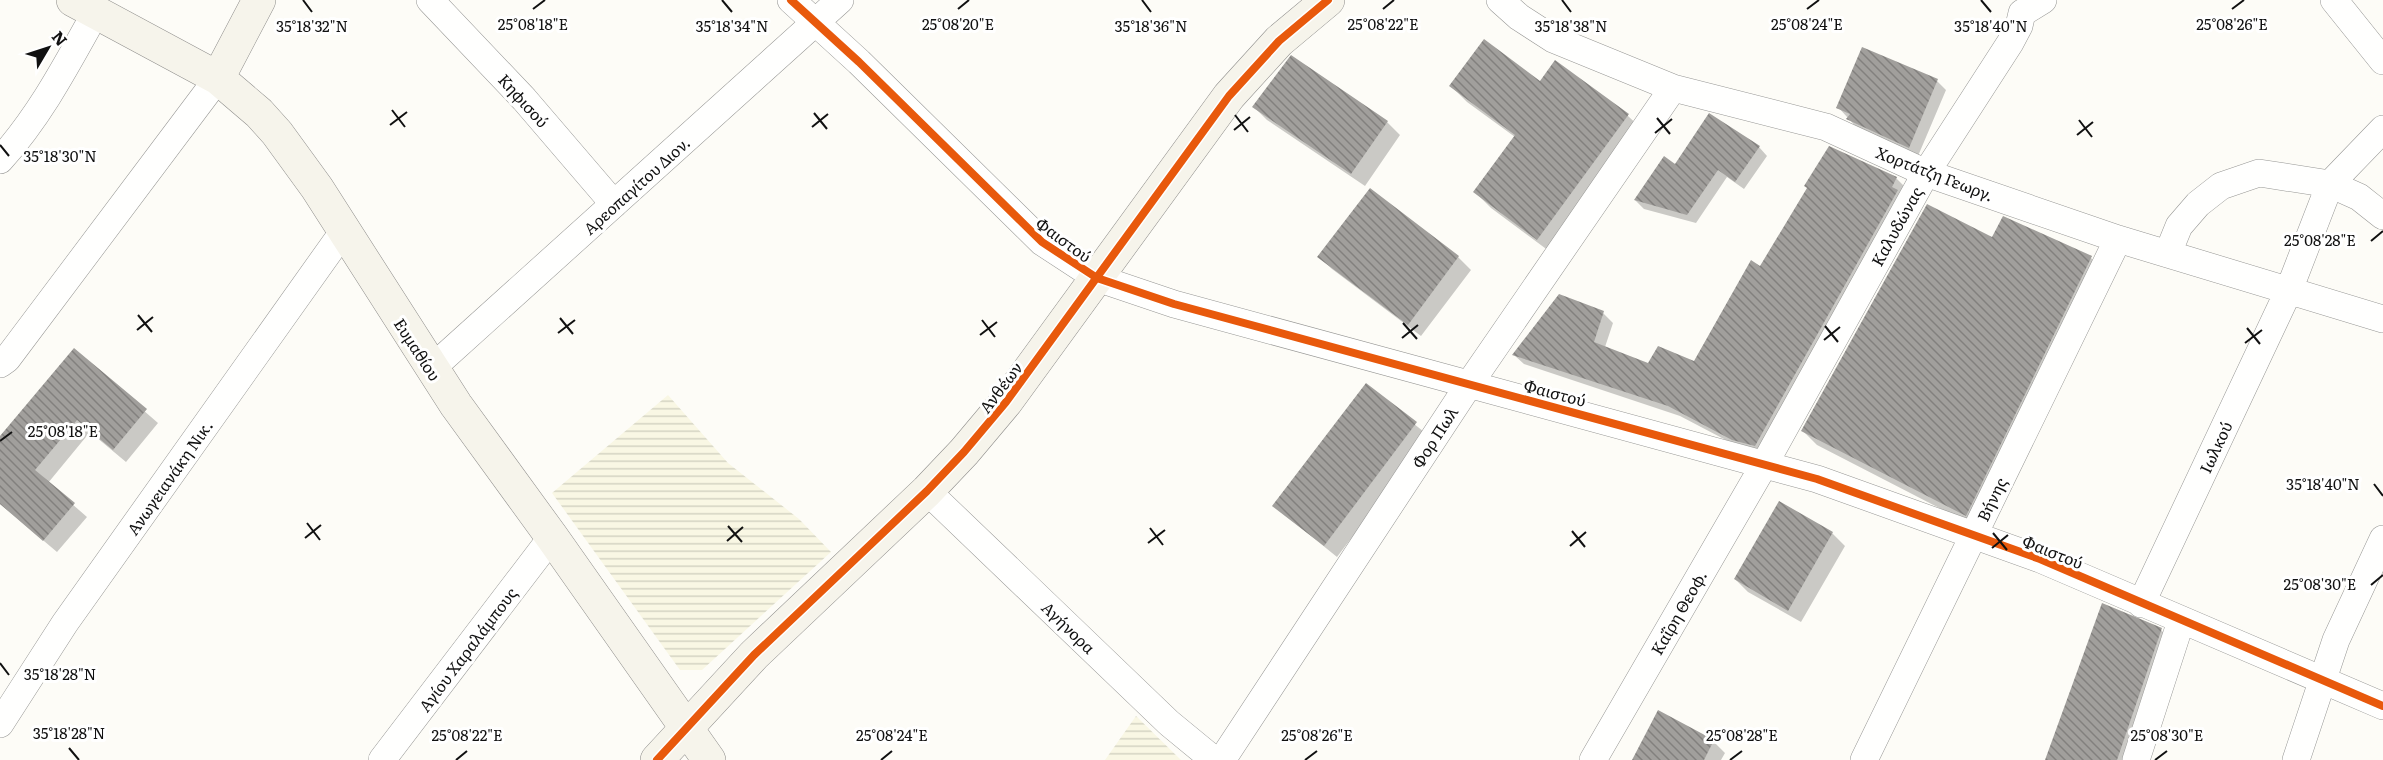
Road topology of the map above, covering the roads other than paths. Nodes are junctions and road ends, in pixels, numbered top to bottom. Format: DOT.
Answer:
graph roads {
  1 [pos="259,0"];
  2 [pos="429,0"];
  3 [pos="791,0"];
  4 [pos="840,0"];
  5 [pos="1328,0"];
  6 [pos="1500,0"];
  7 [pos="2334,0"];
  8 [pos="2025,4"];
  9 [pos="84,6"];
  10 [pos="817,22"];
  11 [pos="2383,60"];
  12 [pos="218,78"];
  13 [pos="1673,88"];
  14 [pos="2383,129"];
  15 [pos="0,160"];
  16 [pos="1926,173"];
  17 [pos="2330,184"];
  18 [pos="614,204"];
  19 [pos="2383,216"];
  20 [pos="343,232"];
  21 [pos="2118,239"];
  22 [pos="2168,253"];
  23 [pos="1097,278"];
  24 [pos="2289,290"];
  25 [pos="2383,319"];
  26 [pos="0,364"];
  27 [pos="431,369"];
  28 [pos="1470,383"];
  29 [pos="1764,465"];
  30 [pos="927,490"];
  31 [pos="1974,535"];
  32 [pos="552,537"];
  33 [pos="2383,539"];
  34 [pos="2376,573"];
  35 [pos="2141,604"];
  36 [pos="2181,621"];
  37 [pos="2322,680"];
  38 [pos="2383,706"];
  39 [pos="0,724"];
  40 [pos="686,725"];
  41 [pos="382,760"];
  42 [pos="657,760"];
  43 [pos="709,760"];
  44 [pos="1214,760"];
  45 [pos="1222,760"];
  46 [pos="1593,760"];
  47 [pos="1864,760"];
  48 [pos="2136,760"];
  49 [pos="2296,760"];
  1 -- 12 [label="street"];
  2 -- 18 [label="street, Κηφισού"];
  3 -- 10 [label="street, Φαιστού"];
  4 -- 10 [label="street, Αρεοπαγίτου Διον."];
  5 -- 23 [label="street, Ανθέων"];
  6 -- 13 [label="street, Χορτάτζη Γεωργ."];
  7 -- 11 [label="street"];
  8 -- 16 [label="street, Καλυδώνας"];
  9 -- 12 [label="street, Ευμαθίου"];
  9 -- 15 [label="street"];
  10 -- 18 [label="street, Αρεοπαγίτου Διον."];
  10 -- 23 [label="street, Φαιστού"];
  12 -- 20 [label="street, Ευμαθίου"];
  12 -- 26 [label="street"];
  13 -- 16 [label="street, Χορτάτζη Γεωργ."];
  13 -- 28 [label="street, Φορ Πωλ"];
  14 -- 17 [label="street"];
  16 -- 21 [label="street, Χορτάτζη Γεωργ."];
  16 -- 29 [label="street, Καλυδώνας"];
  17 -- 19 [label="street"];
  17 -- 22 [label="street"];
  17 -- 24 [label="street, Ιωλκού"];
  18 -- 27 [label="street, Αρεοπαγίτου Διον."];
  20 -- 27 [label="street, Ευμαθίου"];
  20 -- 39 [label="street, Ανωγειανάκη Νικ."];
  21 -- 22 [label="street, Χορτάτζη Γεωργ."];
  21 -- 31 [label="street, Βήνης"];
  22 -- 24 [label="street, Χορτάτζη Γεωργ."];
  23 -- 28 [label="street, Φαιστού"];
  23 -- 30 [label="street, Ανθέων"];
  24 -- 25 [label="street, Χορτάτζη Γεωργ."];
  24 -- 35 [label="street, Ιωλκού"];
  27 -- 32 [label="street, Ευμαθίου"];
  28 -- 29 [label="street, Φαιστού"];
  28 -- 45 [label="street, Φορ Πωλ"];
  29 -- 31 [label="street, Φαιστού"];
  29 -- 46 [label="street, Καΐρη Θεοφ."];
  30 -- 40 [label="street, Ανθέων"];
  30 -- 44 [label="street, Αγήνορα"];
  31 -- 35 [label="street, Φαιστού"];
  31 -- 47 [label="street, Βήνης"];
  32 -- 40 [label="street, Ευμαθίου"];
  32 -- 41 [label="street, Αγίου Χαραλάμπους"];
  33 -- 34 [label="street"];
  34 -- 37 [label="street"];
  35 -- 36 [label="street, Φαιστού"];
  36 -- 37 [label="street, Φαιστού"];
  36 -- 48 [label="street"];
  37 -- 38 [label="street, Φαιστού"];
  37 -- 49 [label="street"];
  40 -- 42 [label="street, Ανθέων"];
  40 -- 43 [label="street, Ευμαθίου"];
}
